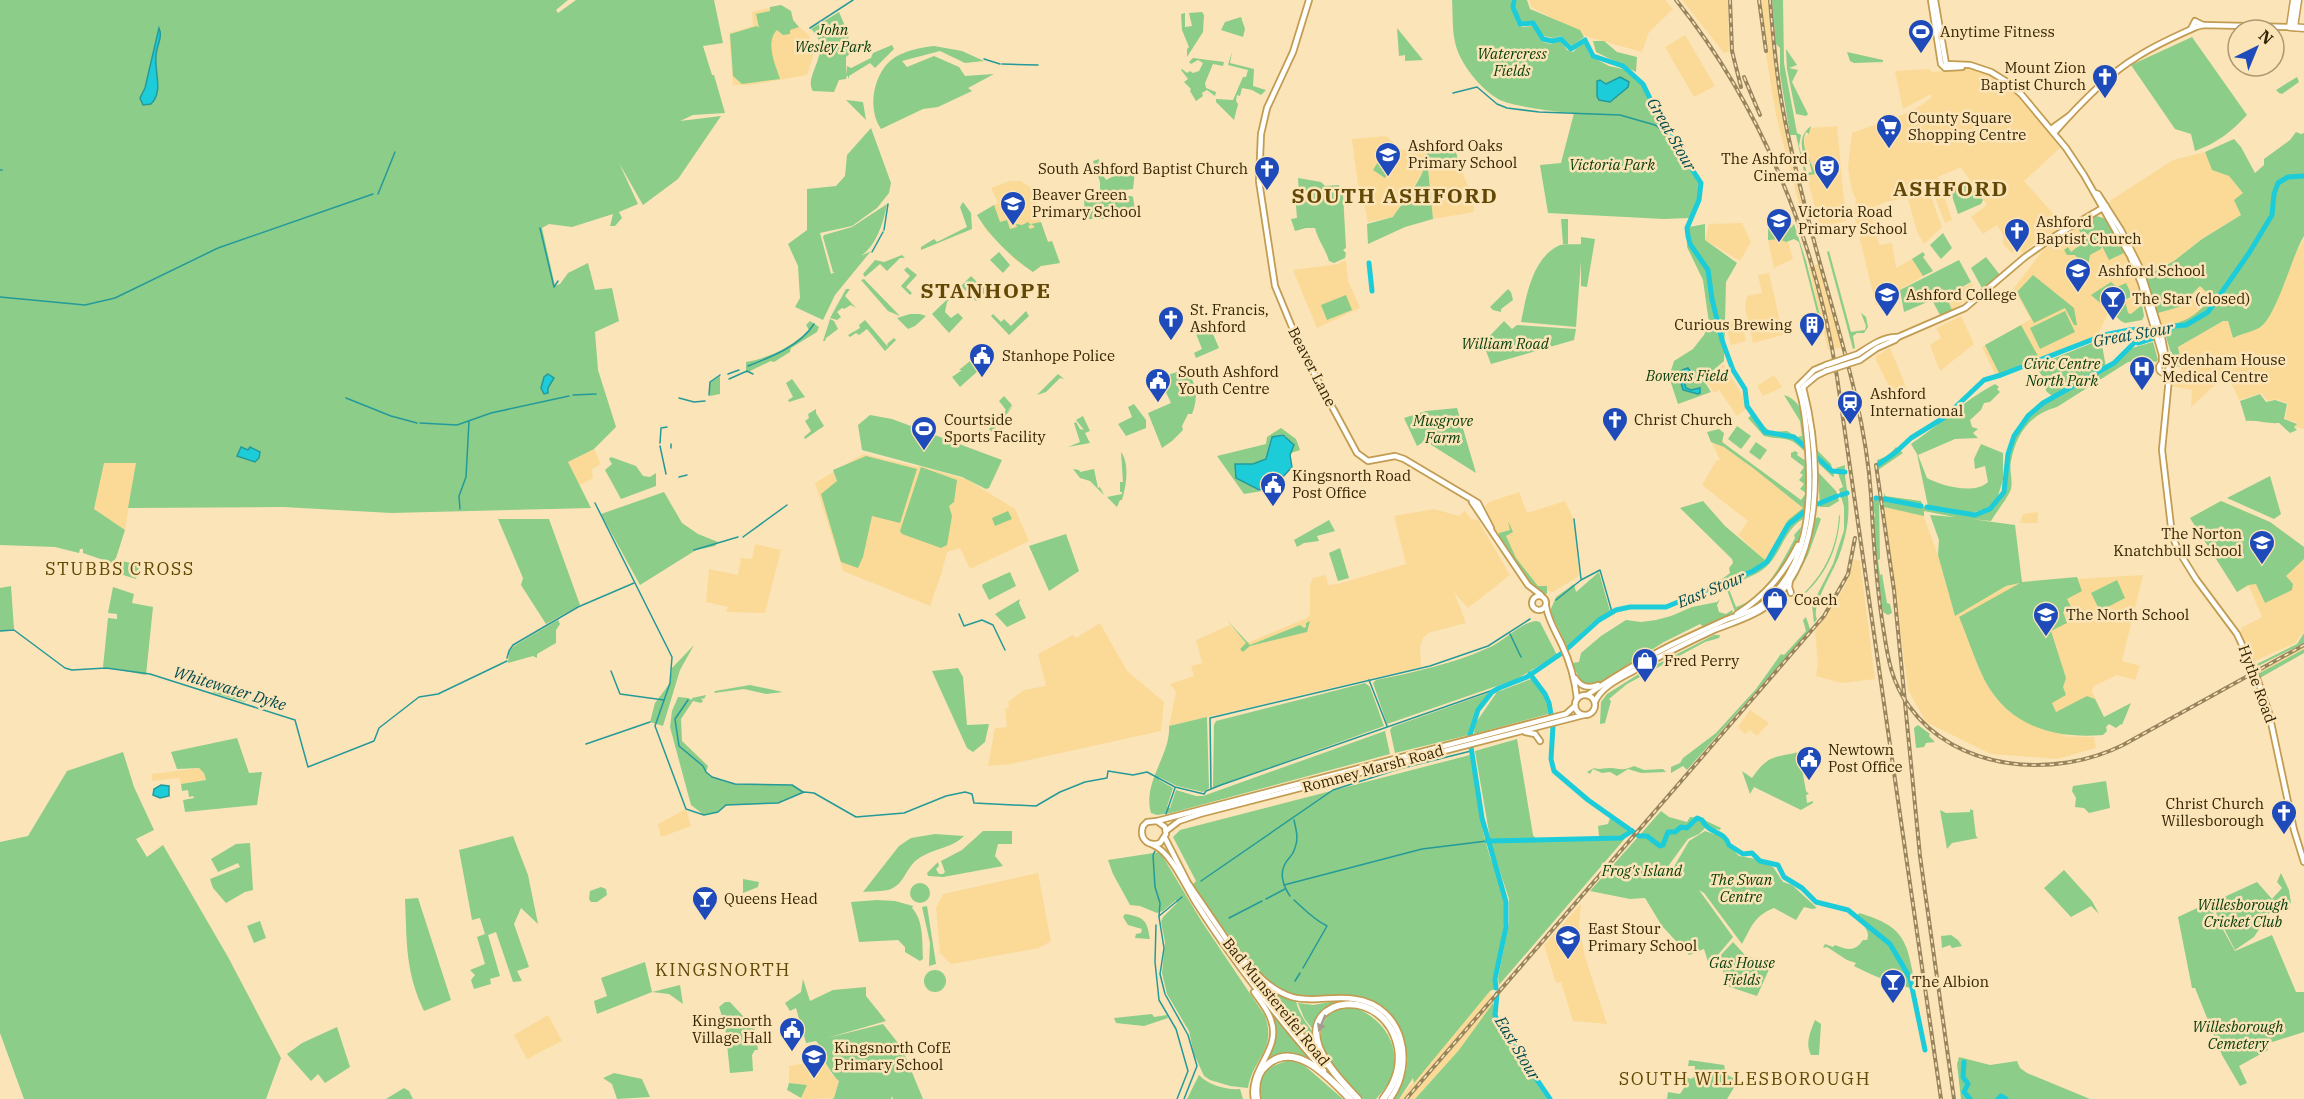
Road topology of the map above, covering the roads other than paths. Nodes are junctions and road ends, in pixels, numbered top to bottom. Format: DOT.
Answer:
graph roads {
  1 [pos="1308,0"];
  2 [pos="1933,0"];
  3 [pos="2296,0"];
  4 [pos="2296,19"];
  5 [pos="2203,24"];
  6 [pos="2292,27"];
  7 [pos="2303,28"];
  8 [pos="2191,29"];
  9 [pos="2053,131"];
  10 [pos="2104,207"];
  11 [pos="1898,337"];
  12 [pos="2165,364"];
  13 [pos="1826,368"];
  14 [pos="2165,372"];
  15 [pos="1810,443"];
  16 [pos="1813,486"];
  17 [pos="1808,525"];
  18 [pos="1791,576"];
  19 [pos="1528,585"];
  20 [pos="1791,592"];
  21 [pos="1540,595"];
  22 [pos="1532,599"];
  23 [pos="1546,606"];
  24 [pos="1538,610"];
  25 [pos="1549,617"];
  26 [pos="1574,675"];
  27 [pos="1605,683"];
  28 [pos="1575,685"];
  29 [pos="1586,695"];
  30 [pos="1577,699"];
  31 [pos="1595,702"];
  32 [pos="1575,706"];
  33 [pos="1584,715"];
  34 [pos="1552,720"];
  35 [pos="1507,736"];
  36 [pos="1540,741"];
  37 [pos="1157,820"];
  38 [pos="1166,831"];
  39 [pos="1165,838"];
  40 [pos="1153,845"];
  41 [pos="2304,862"];
  42 [pos="1230,945"];
  43 [pos="1235,962"];
  44 [pos="1340,1085"];
  45 [pos="1255,1099"];
  46 [pos="1350,1099"];
  47 [pos="1358,1099"];
  48 [pos="1383,1099"];
  49 [pos="1390,1099"];
  1 -- 19 [label="main road, Beaver Lane"];
  2 -- 9 [label="main road"];
  3 -- 4 [label="highway"];
  3 -- 6 [label="highway"];
  4 -- 6 [label="highway"];
  4 -- 7 [label="highway"];
  5 -- 6 [label="main road"];
  5 -- 8 [label="main road"];
  5 -- 8 [label="main road"];
  6 -- 7 [label="highway"];
  8 -- 9 [label="main road"];
  9 -- 10 [label="main road"];
  10 -- 11 [label="main road"];
  10 -- 12 [label="main road"];
  11 -- 13 [label="main road, bridge"];
  11 -- 13 [label="main road, bridge"];
  12 -- 14 [label="main road"];
  12 -- 14 [label="main road"];
  13 -- 15 [label="main road"];
  14 -- 41 [label="main road, Hythe Road, bridge"];
  15 -- 16 [label="main road"];
  15 -- 16 [label="main road"];
  16 -- 17 [label="main road"];
  17 -- 18 [label="main road"];
  17 -- 27 [label="main road"];
  18 -- 20 [label="main road"];
  18 -- 31 [label="main road"];
  19 -- 21 [label="main road"];
  19 -- 22 [label="main road"];
  21 -- 22 [label="main road"];
  21 -- 23 [label="main road"];
  22 -- 24 [label="main road"];
  23 -- 24 [label="main road"];
  23 -- 25 [label="main road"];
  24 -- 25 [label="main road"];
  25 -- 26 [label="main road"];
  26 -- 27 [label="main road"];
  26 -- 28 [label="main road"];
  27 -- 29 [label="main road"];
  28 -- 29 [label="main road"];
  28 -- 30 [label="main road"];
  29 -- 30 [label="main road"];
  29 -- 31 [label="main road"];
  30 -- 32 [label="main road"];
  31 -- 33 [label="main road"];
  32 -- 33 [label="main road"];
  32 -- 34 [label="main road, Romney Marsh Road"];
  33 -- 34 [label="main road, Romney Marsh Road"];
  34 -- 35 [label="main road, Romney Marsh Road"];
  34 -- 37 [label="main road, Romney Marsh Road"];
  35 -- 36 [label="main road"];
  35 -- 38 [label="main road, Romney Marsh Road"];
  37 -- 38 [label="main road"];
  37 -- 40 [label="main road"];
  38 -- 39 [label="main road"];
  39 -- 40 [label="main road"];
  39 -- 42 [label="main road, Bad Munstereifel Road"];
  40 -- 43 [label="main road, Bad Munstereifel Road"];
  42 -- 44 [label="main road, Bad Munstereifel Road"];
  42 -- 49 [label="main road"];
  43 -- 44 [label="main road, Bad Munstereifel Road"];
  43 -- 45 [label="main road"];
  44 -- 45 [label="highway"];
  44 -- 46 [label="highway, Bad Munstereifel Road"];
  44 -- 47 [label="highway, Bad Munstereifel Road"];
  48 -- 44 [label="highway, one-way"];
}
